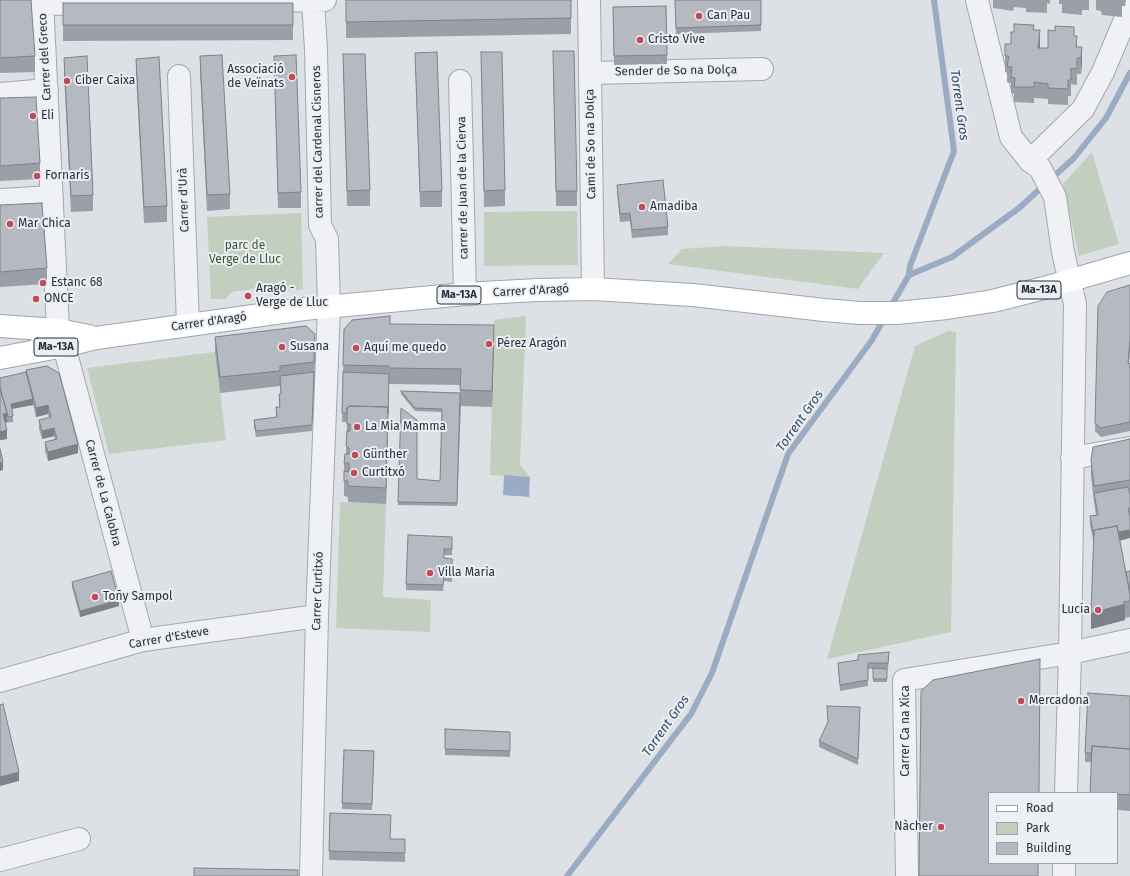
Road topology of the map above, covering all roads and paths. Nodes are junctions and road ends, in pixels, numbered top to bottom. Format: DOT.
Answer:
graph roads {
  1 [pos="313,0"];
  2 [pos="325,0"];
  3 [pos="589,0"];
  4 [pos="977,0"];
  5 [pos="42,2"];
  6 [pos="1130,8"];
  7 [pos="762,69"];
  8 [pos="590,72"];
  9 [pos="179,76"];
  10 [pos="460,81"];
  11 [pos="47,90"];
  12 [pos="0,94"];
  13 [pos="1035,164"];
  14 [pos="52,197"];
  15 [pos="0,200"];
  16 [pos="1130,263"];
  17 [pos="1070,281"];
  18 [pos="593,288"];
  19 [pos="465,294"];
  20 [pos="329,307"];
  21 [pos="188,325"];
  22 [pos="0,326"];
  23 [pos="61,338"];
  24 [pos="7,356"];
  25 [pos="1130,448"];
  26 [pos="1072,458"];
  27 [pos="317,616"];
  28 [pos="143,640"];
  29 [pos="1130,640"];
  30 [pos="1070,653"];
  31 [pos="0,681"];
  32 [pos="1066,792"];
  33 [pos="79,839"];
  34 [pos="0,860"];
  35 [pos="1064,864"];
  36 [pos="311,876"];
  37 [pos="906,876"];
  38 [pos="1064,876"];
  1 -- 2 [label="street"];
  1 -- 5 [label="street"];
  1 -- 20 [label="street, carrer del Cardenal Cisneros"];
  3 -- 8 [label="street, Camí de So na Dolça"];
  4 -- 13 [label="street"];
  5 -- 11 [label="street, Carrer del Greco"];
  6 -- 13 [label="street"];
  7 -- 8 [label="street, Sender de So na Dolça"];
  8 -- 18 [label="street, Camí de So na Dolça"];
  9 -- 21 [label="street, Carrer d'Urà"];
  10 -- 19 [label="street, carrer de Juan de la Cierva"];
  11 -- 12 [label="street"];
  11 -- 14 [label="street, Carrer del Greco"];
  13 -- 17 [label="street"];
  14 -- 15 [label="street"];
  14 -- 23 [label="street, Carrer del Greco"];
  16 -- 17 [label="main road, Ma-13A"];
  17 -- 18 [label="main road, Carrer d'Aragó / Ma-13A"];
  17 -- 26 [label="street"];
  18 -- 19 [label="main road, Carrer d'Aragó / Ma-13A"];
  19 -- 20 [label="main road, Carrer d'Aragó / Ma-13A"];
  20 -- 21 [label="main road, Carrer d'Aragó / Ma-13A"];
  20 -- 27 [label="street, Carrer Curtitxó"];
  21 -- 23 [label="main road, Carrer d'Aragó / Ma-13A"];
  22 -- 23 [label="main road, Carrer d'Aragó / Ma-13A"];
  23 -- 24 [label="street"];
  23 -- 28 [label="street, Carrer de La Calobra"];
  25 -- 26 [label="street"];
  26 -- 30 [label="street"];
  27 -- 28 [label="street, Carrer d'Esteve"];
  27 -- 36 [label="street, Carrer Curtitxó"];
  28 -- 31 [label="street, Carrer d'Esteve"];
  29 -- 30 [label="street"];
  30 -- 32 [label="street"];
  30 -- 37 [label="street, Carrer Ca na Xica"];
  33 -- 34 [label="street"];
  35 -- 38 [label="street"];
}
